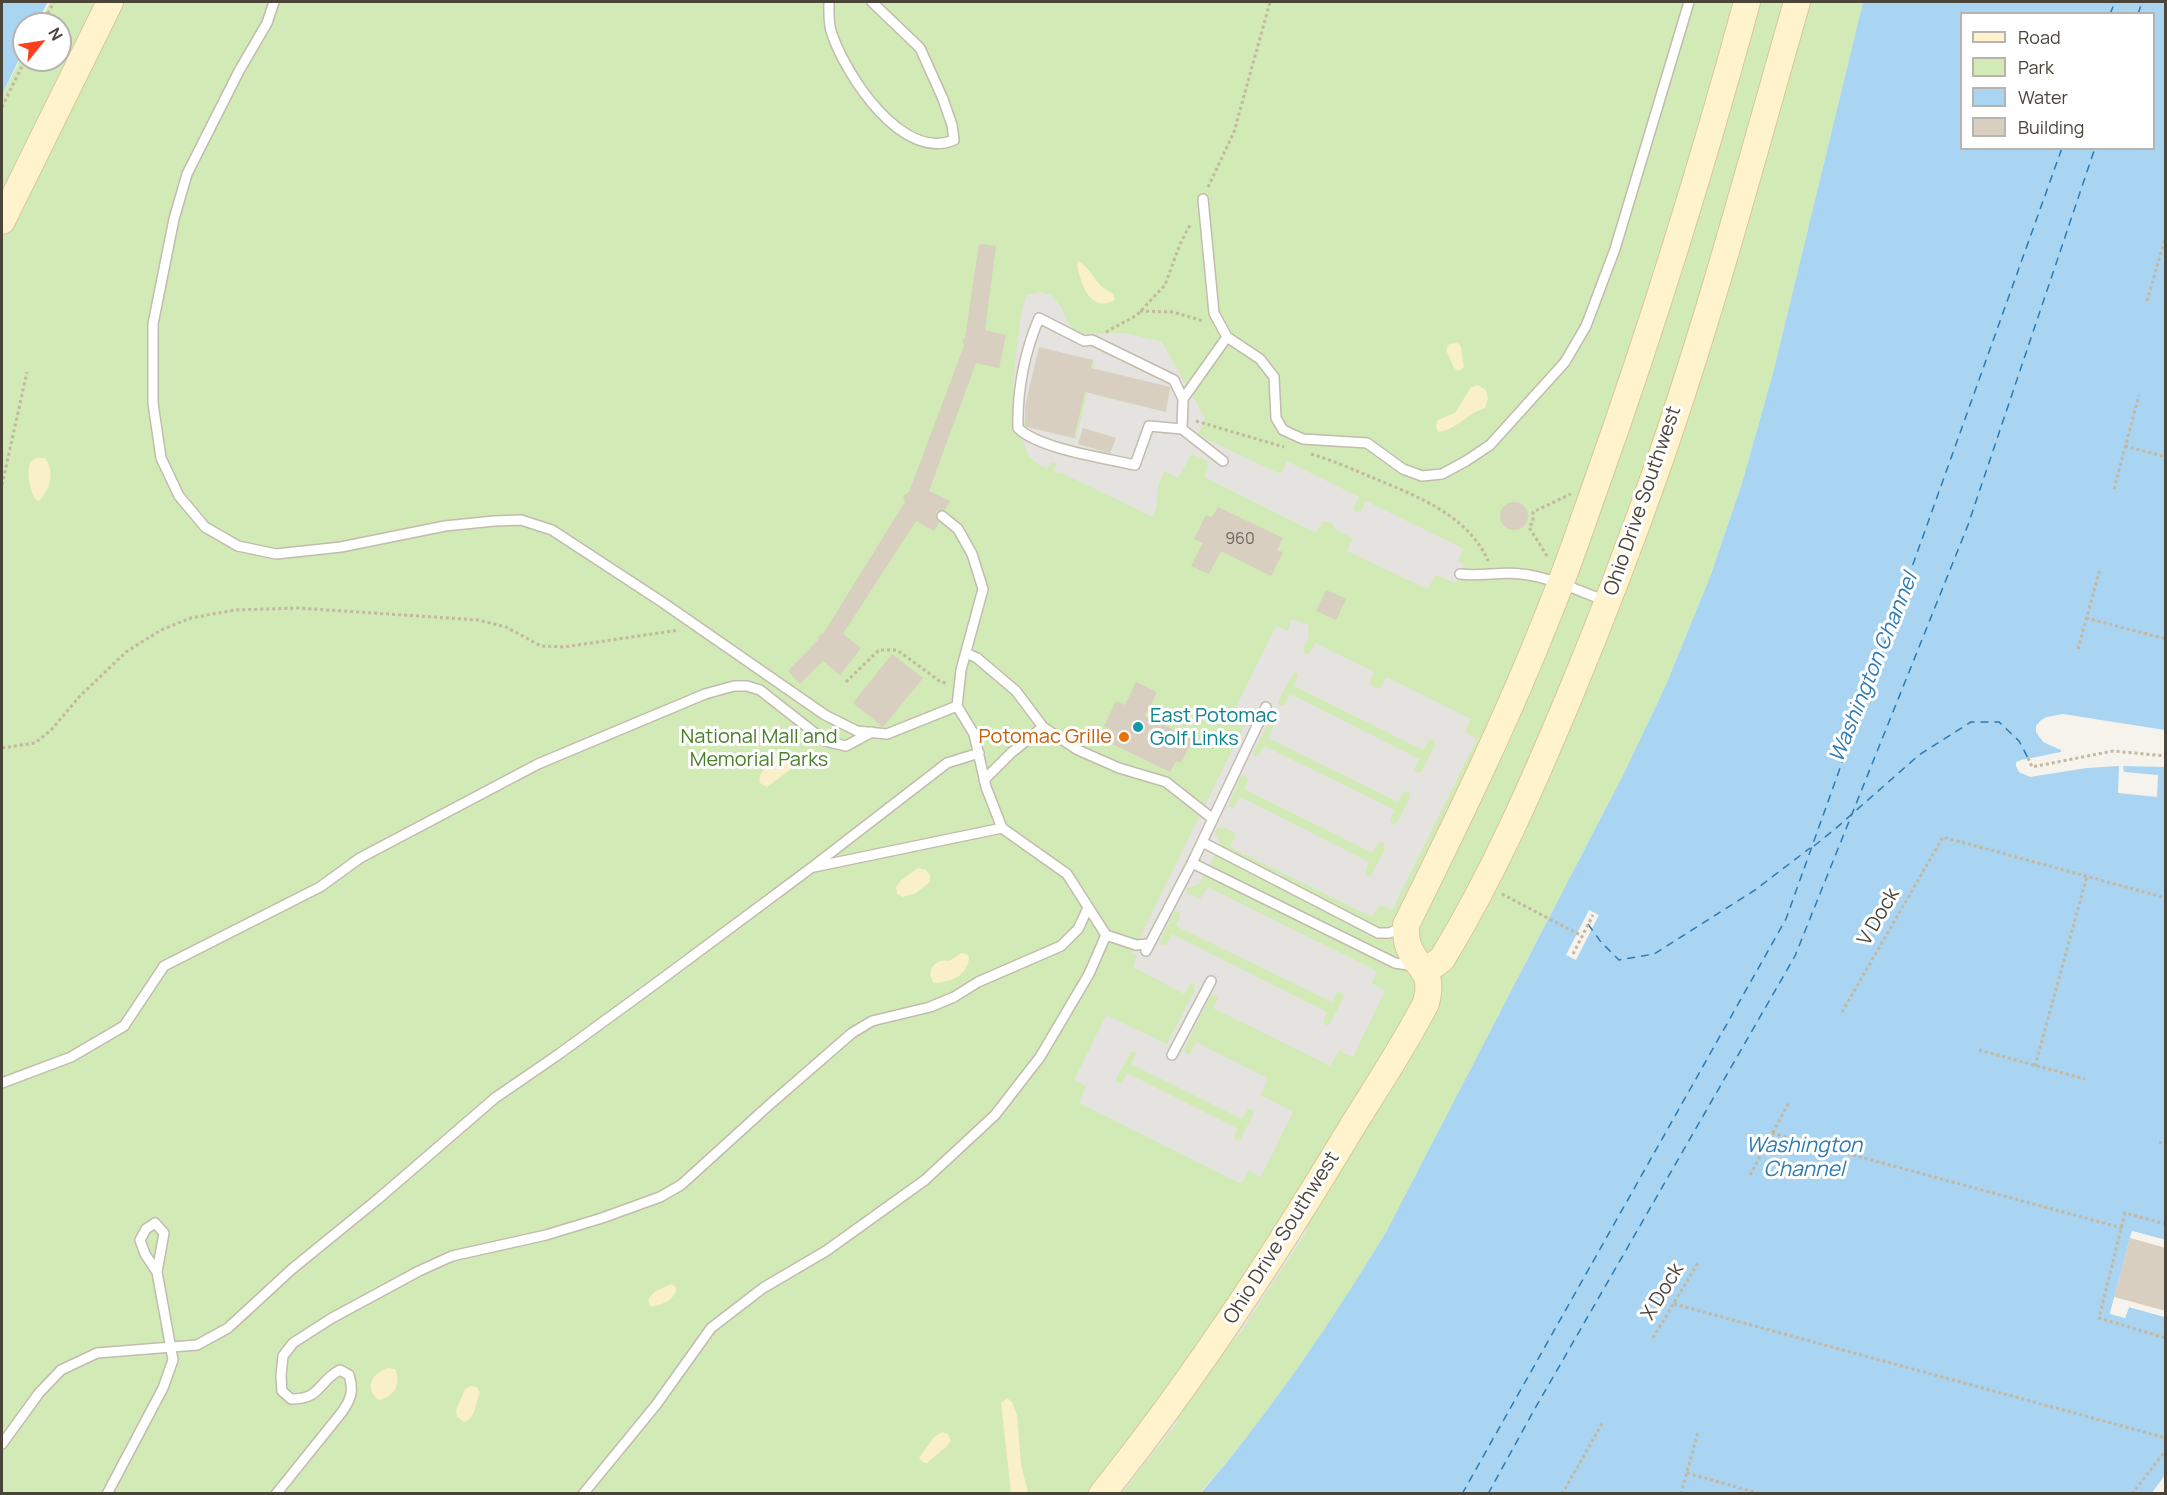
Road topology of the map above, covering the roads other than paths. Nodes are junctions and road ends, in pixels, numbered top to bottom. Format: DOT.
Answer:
graph roads {
  1 [pos="111,2"];
  2 [pos="274,2"];
  3 [pos="829,2"];
  4 [pos="872,2"];
  5 [pos="1689,2"];
  6 [pos="1747,2"];
  7 [pos="1797,2"];
  8 [pos="1203,199"];
  9 [pos="2,221"];
  10 [pos="1227,337"];
  11 [pos="1183,399"];
  12 [pos="1182,429"];
  13 [pos="1223,461"];
  14 [pos="942,516"];
  15 [pos="1460,574"];
  16 [pos="1556,574"];
  17 [pos="1608,602"];
  18 [pos="966,653"];
  19 [pos="957,706"];
  20 [pos="1266,707"];
  21 [pos="1043,727"];
  22 [pos="872,732"];
  23 [pos="979,753"];
  24 [pos="984,780"];
  25 [pos="1213,819"];
  26 [pos="1002,828"];
  27 [pos="1202,842"];
  28 [pos="1192,863"];
  29 [pos="811,868"];
  30 [pos="1088,908"];
  31 [pos="1406,925"];
  32 [pos="1107,935"];
  33 [pos="1422,967"];
  34 [pos="1211,981"];
  35 [pos="1172,1055"];
  36 [pos="2,1083"];
  37 [pos="157,1272"];
  38 [pos="170,1348"];
  39 [pos="2,1444"];
  40 [pos="107,1494"];
  41 [pos="276,1494"];
  42 [pos="584,1494"];
  43 [pos="1102,1494"];
  1 -- 9 [label="street"];
  2 -- 22 [label="lane"];
  3 -- 4 [label="lane"];
  5 -- 10 [label="lane"];
  6 -- 16 [label="street"];
  7 -- 17 [label="street, Ohio Drive Southwest"];
  8 -- 10 [label="lane"];
  10 -- 11 [label="lane"];
  11 -- 12 [label="lane"];
  11 -- 12 [label="lane"];
  12 -- 13 [label="lane"];
  14 -- 18 [label="lane"];
  15 -- 16 [label="lane"];
  16 -- 17 [label="lane"];
  16 -- 31 [label="street"];
  17 -- 33 [label="street, Ohio Drive Southwest"];
  18 -- 19 [label="lane"];
  18 -- 21 [label="lane"];
  19 -- 22 [label="lane"];
  19 -- 23 [label="lane"];
  20 -- 25 [label="lane"];
  21 -- 24 [label="lane"];
  21 -- 25 [label="lane"];
  22 -- 36 [label="lane"];
  23 -- 24 [label="lane"];
  23 -- 29 [label="lane"];
  24 -- 26 [label="lane"];
  25 -- 27 [label="lane"];
  26 -- 29 [label="lane"];
  26 -- 30 [label="lane"];
  27 -- 28 [label="lane"];
  27 -- 31 [label="lane"];
  28 -- 32 [label="lane"];
  28 -- 33 [label="lane"];
  29 -- 38 [label="lane"];
  30 -- 32 [label="lane"];
  30 -- 41 [label="lane"];
  31 -- 33 [label="street, Ohio Drive Southwest"];
  32 -- 42 [label="lane"];
  33 -- 43 [label="street, Ohio Drive Southwest"];
  34 -- 35 [label="lane"];
  37 -- 38 [label="lane"];
  38 -- 39 [label="lane"];
  38 -- 40 [label="lane"];
}
